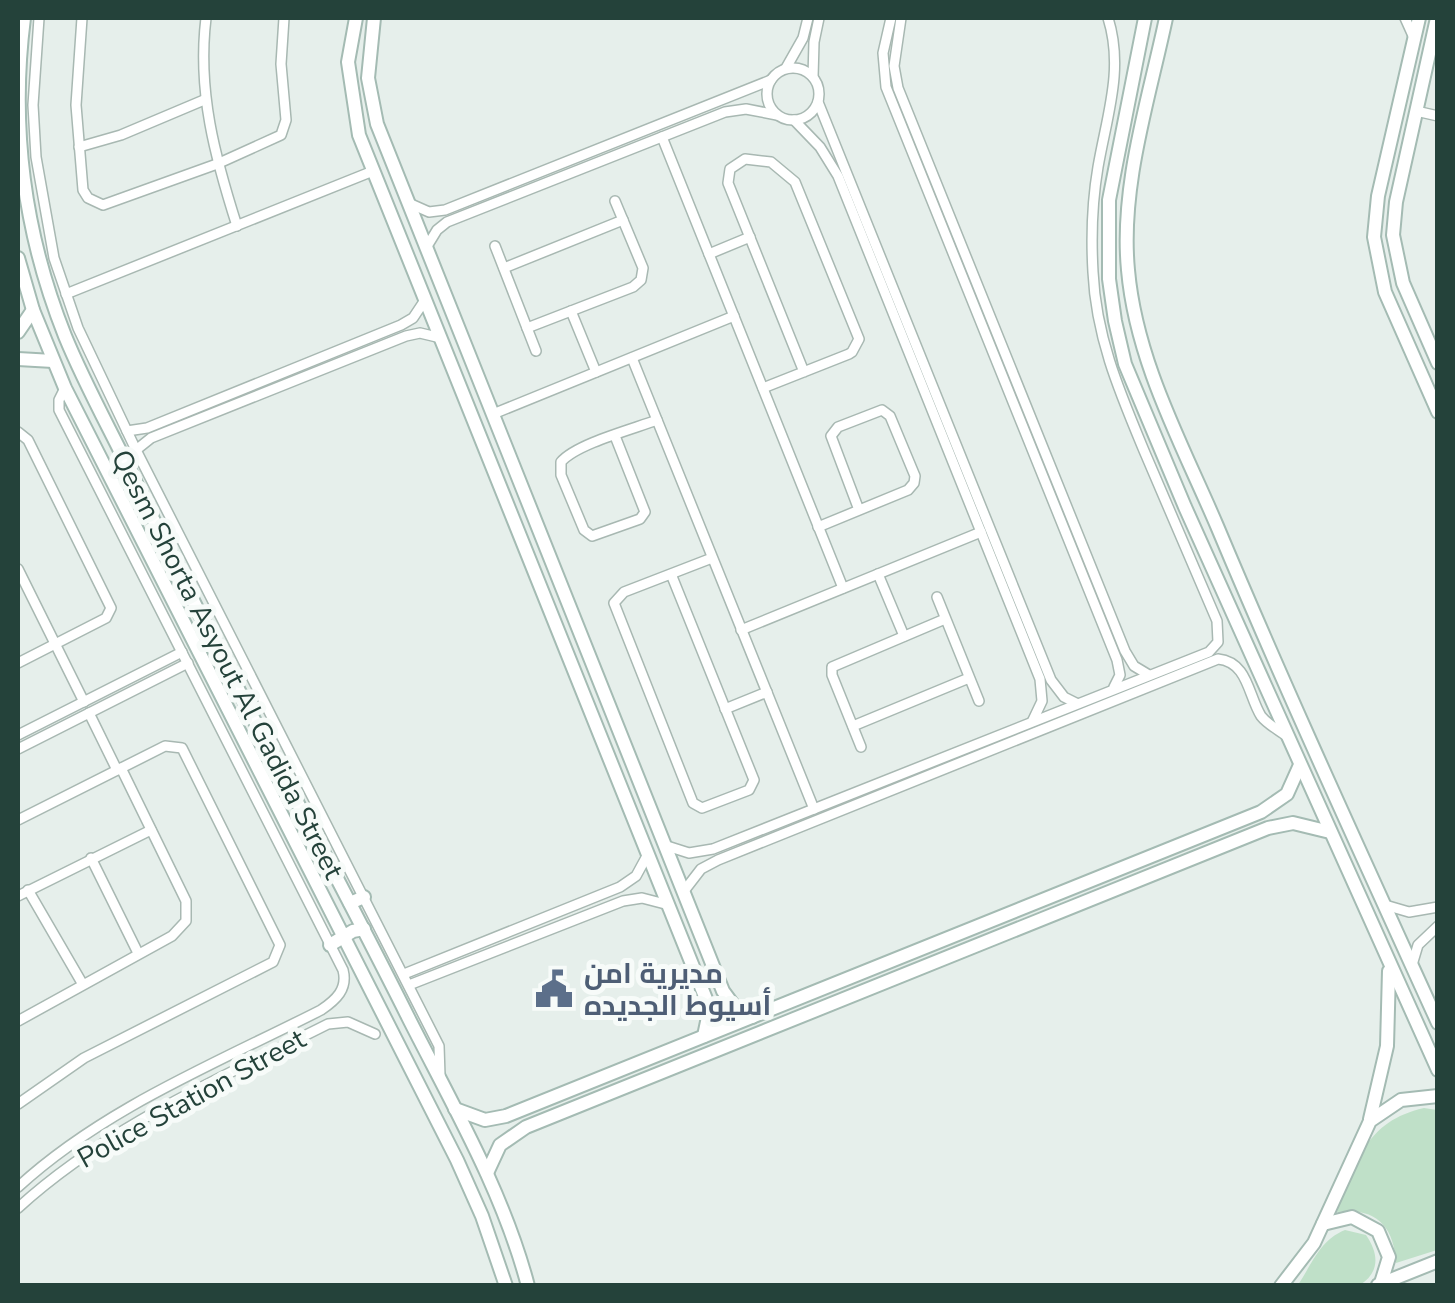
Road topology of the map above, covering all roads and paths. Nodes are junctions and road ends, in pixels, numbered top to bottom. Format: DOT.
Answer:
graph roads {
  1 [pos="24,18"];
  2 [pos="39,18"];
  3 [pos="82,18"];
  4 [pos="206,18"];
  5 [pos="284,18"];
  6 [pos="808,18"];
  7 [pos="819,18"];
  8 [pos="890,18"];
  9 [pos="901,18"];
  10 [pos="1108,18"];
  11 [pos="1145,18"];
  12 [pos="1166,18"];
  13 [pos="1405,18"];
  14 [pos="1419,18"];
  15 [pos="1437,18"];
  16 [pos="354,23"];
  17 [pos="373,24"];
  18 [pos="1414,38"];
  19 [pos="18,60"];
  20 [pos="786,68"];
  21 [pos="814,78"];
  22 [pos="771,80"];
  23 [pos="204,100"];
  24 [pos="818,102"];
  25 [pos="1416,111"];
  26 [pos="685,114"];
  27 [pos="777,115"];
  28 [pos="1438,116"];
  29 [pos="794,120"];
  30 [pos="690,126"];
  31 [pos="1114,126"];
  32 [pos="662,138"];
  33 [pos="80,147"];
  34 [pos="217,164"];
  35 [pos="374,171"];
  36 [pos="507,185"];
  37 [pos="511,197"];
  38 [pos="408,201"];
  39 [pos="615,201"];
  40 [pos="43,208"];
  41 [pos="27,211"];
  42 [pos="623,220"];
  43 [pos="237,226"];
  44 [pos="750,238"];
  45 [pos="495,246"];
  46 [pos="426,248"];
  47 [pos="708,254"];
  48 [pos="41,263"];
  49 [pos="18,265"];
  50 [pos="504,268"];
  51 [pos="66,294"];
  52 [pos="425,300"];
  53 [pos="33,310"];
  54 [pos="572,311"];
  55 [pos="65,316"];
  56 [pos="734,316"];
  57 [pos="902,322"];
  58 [pos="528,328"];
  59 [pos="18,332"];
  60 [pos="441,338"];
  61 [pos="536,350"];
  62 [pos="632,358"];
  63 [pos="18,359"];
  64 [pos="53,361"];
  65 [pos="1438,363"];
  66 [pos="596,372"];
  67 [pos="804,372"];
  68 [pos="66,388"];
  69 [pos="482,388"];
  70 [pos="762,388"];
  71 [pos="464,396"];
  72 [pos="1021,408"];
  73 [pos="1438,412"];
  74 [pos="493,414"];
  75 [pos="657,420"];
  76 [pos="127,431"];
  77 [pos="18,432"];
  78 [pos="615,436"];
  79 [pos="136,450"];
  80 [pos="1205,499"];
  81 [pos="1185,507"];
  82 [pos="859,510"];
  83 [pos="818,527"];
  84 [pos="981,532"];
  85 [pos="1208,557"];
  86 [pos="712,558"];
  87 [pos="172,562"];
  88 [pos="1192,564"];
  89 [pos="18,569"];
  90 [pos="157,570"];
  91 [pos="671,574"];
  92 [pos="878,574"];
  93 [pos="1006,580"];
  94 [pos="843,588"];
  95 [pos="937,597"];
  96 [pos="946,619"];
  97 [pos="742,630"];
  98 [pos="904,636"];
  99 [pos="56,646"];
  100 [pos="182,652"];
  101 [pos="1210,656"];
  102 [pos="188,663"];
  103 [pos="18,664"];
  104 [pos="1148,675"];
  105 [pos="969,678"];
  106 [pos="1113,689"];
  107 [pos="766,692"];
  108 [pos="84,702"];
  109 [pos="979,702"];
  110 [pos="1076,704"];
  111 [pos="726,709"];
  112 [pos="88,713"];
  113 [pos="1032,722"];
  114 [pos="616,723"];
  115 [pos="853,726"];
  116 [pos="1306,729"];
  117 [pos="599,730"];
  118 [pos="21,733"];
  119 [pos="1288,737"];
  120 [pos="30,742"];
  121 [pos="861,747"];
  122 [pos="18,749"];
  123 [pos="940,758"];
  124 [pos="1300,765"];
  125 [pos="119,768"];
  126 [pos="945,769"];
  127 [pos="264,781"];
  128 [pos="250,787"];
  129 [pos="814,809"];
  130 [pos="18,820"];
  131 [pos="767,828"];
  132 [pos="151,830"];
  133 [pos="1330,832"];
  134 [pos="771,839"];
  135 [pos="666,845"];
  136 [pos="649,852"];
  137 [pos="90,858"];
  138 [pos="334,874"];
  139 [pos="316,882"];
  140 [pos="28,890"];
  141 [pos="684,892"];
  142 [pos="18,896"];
  143 [pos="364,896"];
  144 [pos="350,904"];
  145 [pos="1385,905"];
  146 [pos="670,906"];
  147 [pos="1438,906"];
  148 [pos="1438,926"];
  149 [pos="364,929"];
  150 [pos="337,941"];
  151 [pos="138,953"];
  152 [pos="898,958"];
  153 [pos="1389,964"];
  154 [pos="1412,968"];
  155 [pos="401,969"];
  156 [pos="385,970"];
  157 [pos="905,974"];
  158 [pos="82,983"];
  159 [pos="409,985"];
  160 [pos="752,1017"];
  161 [pos="18,1021"];
  162 [pos="1438,1023"];
  163 [pos="382,1031"];
  164 [pos="704,1036"];
  165 [pos="1438,1070"];
  166 [pos="439,1079"];
  167 [pos="1438,1096"];
  168 [pos="18,1104"];
  169 [pos="455,1109"];
  170 [pos="1370,1121"];
  171 [pos="487,1173"];
  172 [pos="18,1187"];
  173 [pos="18,1208"];
  174 [pos="1323,1224"];
  175 [pos="1438,1261"];
  176 [pos="1378,1284"];
  177 [pos="506,1286"];
  178 [pos="528,1286"];
  179 [pos="1281,1286"];
  1 -- 19 [label="main road, Qesm Shorta Asyout Al Gadida Street"];
  2 -- 40 [label="street"];
  3 -- 33 [label="street"];
  4 -- 23 [label="street"];
  5 -- 34 [label="street"];
  6 -- 20 [label="street"];
  7 -- 21 [label="street"];
  8 -- 72 [label="street"];
  9 -- 72 [label="street"];
  10 -- 31 [label="street"];
  11 -- 31 [label="main road"];
  12 -- 80 [label="main road"];
  13 -- 18 [label="street"];
  14 -- 18 [label="main road"];
  15 -- 25 [label="main road"];
  16 -- 17 [label="main road"];
  16 -- 35 [label="main road"];
  17 -- 38 [label="main road"];
  18 -- 73 [label="main road"];
  19 -- 41 [label="main road, Qesm Shorta Asyout Al Gadida Street"];
  20 -- 21 [label="street"];
  20 -- 22 [label="street"];
  21 -- 24 [label="street"];
  22 -- 26 [label="street"];
  22 -- 27 [label="street"];
  23 -- 33 [label="street"];
  23 -- 34 [label="street"];
  24 -- 29 [label="street"];
  24 -- 57 [label="street"];
  25 -- 28 [label="street"];
  25 -- 65 [label="main road"];
  26 -- 30 [label="street"];
  26 -- 36 [label="street"];
  27 -- 29 [label="street"];
  27 -- 30 [label="street"];
  29 -- 57 [label="street"];
  30 -- 32 [label="street"];
  31 -- 81 [label="main road"];
  31 -- 88 [label="street"];
  32 -- 37 [label="street"];
  32 -- 47 [label="street"];
  33 -- 34 [label="street"];
  34 -- 43 [label="street"];
  35 -- 43 [label="street"];
  35 -- 52 [label="main road"];
  36 -- 37 [label="street"];
  36 -- 38 [label="street"];
  37 -- 46 [label="street"];
  38 -- 46 [label="main road"];
  39 -- 42 [label="street"];
  40 -- 41 [label="main road"];
  40 -- 51 [label="street"];
  41 -- 48 [label="main road, Qesm Shorta Asyout Al Gadida Street"];
  42 -- 50 [label="street"];
  42 -- 54 [label="street"];
  43 -- 51 [label="street"];
  44 -- 47 [label="street"];
  44 -- 67 [label="street"];
  44 -- 67 [label="street"];
  45 -- 50 [label="street"];
  46 -- 69 [label="main road"];
  47 -- 56 [label="street"];
  48 -- 49 [label="main road"];
  48 -- 55 [label="main road, Qesm Shorta Asyout Al Gadida Street"];
  49 -- 53 [label="main road, Qesm Shorta Asyout Al Gadida Street"];
  50 -- 58 [label="street"];
  51 -- 55 [label="street"];
  52 -- 60 [label="main road"];
  52 -- 76 [label="street"];
  53 -- 59 [label="main road"];
  53 -- 64 [label="main road, Qesm Shorta Asyout Al Gadida Street"];
  54 -- 58 [label="street"];
  54 -- 66 [label="street"];
  55 -- 76 [label="street"];
  55 -- 87 [label="main road, Qesm Shorta Asyout Al Gadida Street"];
  56 -- 62 [label="street"];
  56 -- 70 [label="street"];
  57 -- 84 [label="street"];
  57 -- 93 [label="street"];
  58 -- 61 [label="street"];
  60 -- 71 [label="main road"];
  60 -- 79 [label="street"];
  62 -- 66 [label="street"];
  62 -- 75 [label="street"];
  63 -- 64 [label="main road"];
  64 -- 68 [label="main road, Qesm Shorta Asyout Al Gadida Street"];
  66 -- 74 [label="street"];
  67 -- 70 [label="street"];
  68 -- 90 [label="main road, Qesm Shorta Asyout Al Gadida Street"];
  68 -- 100 [label="street"];
  69 -- 71 [label="main road"];
  69 -- 74 [label="main road"];
  70 -- 83 [label="street"];
  71 -- 117 [label="main road"];
  72 -- 104 [label="street"];
  72 -- 106 [label="street"];
  74 -- 114 [label="main road"];
  75 -- 78 [label="street"];
  75 -- 86 [label="street"];
  76 -- 79 [label="street"];
  77 -- 99 [label="street"];
  78 -- 78 [label="street"];
  79 -- 143 [label="street"];
  80 -- 81 [label="main road"];
  80 -- 116 [label="main road"];
  81 -- 85 [label="main road"];
  82 -- 82 [label="street"];
  82 -- 83 [label="street"];
  83 -- 94 [label="street"];
  84 -- 92 [label="street"];
  84 -- 93 [label="street"];
  85 -- 88 [label="main road"];
  85 -- 119 [label="main road"];
  86 -- 91 [label="street"];
  86 -- 97 [label="street"];
  87 -- 90 [label="main road"];
  87 -- 138 [label="main road, Qesm Shorta Asyout Al Gadida Street"];
  88 -- 101 [label="street"];
  89 -- 99 [label="street"];
  90 -- 127 [label="main road, Qesm Shorta Asyout Al Gadida Street"];
  91 -- 111 [label="street"];
  91 -- 111 [label="street"];
  92 -- 94 [label="street"];
  92 -- 98 [label="street"];
  93 -- 110 [label="street"];
  93 -- 113 [label="street"];
  94 -- 97 [label="street"];
  95 -- 96 [label="street"];
  96 -- 98 [label="street"];
  96 -- 105 [label="street"];
  97 -- 107 [label="street"];
  98 -- 115 [label="street"];
  99 -- 103 [label="street"];
  99 -- 108 [label="street"];
  100 -- 102 [label="street"];
  100 -- 108 [label="street"];
  101 -- 104 [label="street"];
  101 -- 119 [label="street"];
  101 -- 126 [label="street"];
  102 -- 112 [label="street"];
  102 -- 128 [label="street"];
  104 -- 106 [label="street"];
  105 -- 109 [label="street"];
  105 -- 115 [label="street"];
  106 -- 110 [label="street"];
  107 -- 111 [label="street"];
  107 -- 129 [label="street"];
  108 -- 118 [label="street"];
  110 -- 113 [label="street"];
  112 -- 120 [label="street"];
  112 -- 125 [label="street"];
  113 -- 123 [label="street"];
  114 -- 117 [label="main road"];
  114 -- 135 [label="main road"];
  115 -- 121 [label="street"];
  116 -- 119 [label="main road"];
  116 -- 145 [label="main road"];
  117 -- 136 [label="main road"];
  118 -- 120 [label="street"];
  119 -- 124 [label="main road"];
  120 -- 122 [label="street"];
  123 -- 126 [label="street"];
  123 -- 129 [label="street"];
  124 -- 133 [label="main road"];
  124 -- 152 [label="main road"];
  125 -- 130 [label="street"];
  125 -- 132 [label="street"];
  125 -- 168 [label="street"];
  126 -- 134 [label="street"];
  127 -- 128 [label="main road"];
  127 -- 139 [label="main road, Qesm Shorta Asyout Al Gadida Street"];
  128 -- 150 [label="street"];
  129 -- 131 [label="street"];
  131 -- 134 [label="street"];
  131 -- 135 [label="street"];
  132 -- 137 [label="street"];
  132 -- 151 [label="street"];
  133 -- 153 [label="main road"];
  133 -- 157 [label="main road"];
  134 -- 141 [label="street"];
  135 -- 141 [label="main road"];
  136 -- 146 [label="main road"];
  136 -- 155 [label="street"];
  137 -- 140 [label="street"];
  137 -- 151 [label="street"];
  138 -- 139 [label="main road"];
  138 -- 144 [label="main road, Qesm Shorta Asyout Al Gadida Street"];
  139 -- 150 [label="main road, Qesm Shorta Asyout Al Gadida Street"];
  140 -- 142 [label="street"];
  140 -- 158 [label="street"];
  141 -- 160 [label="main road"];
  143 -- 144 [label="main road"];
  143 -- 155 [label="street"];
  144 -- 149 [label="main road, Qesm Shorta Asyout Al Gadida Street"];
  145 -- 147 [label="street"];
  145 -- 154 [label="main road"];
  146 -- 159 [label="street"];
  146 -- 164 [label="main road"];
  148 -- 154 [label="street"];
  149 -- 150 [label="main road"];
  149 -- 156 [label="main road, Qesm Shorta Asyout Al Gadida Street"];
  150 -- 163 [label="main road, Qesm Shorta Asyout Al Gadida Street"];
  150 -- 172 [label="street, Police Station Street"];
  151 -- 158 [label="street"];
  152 -- 157 [label="main road"];
  152 -- 160 [label="main road"];
  153 -- 165 [label="main road"];
  153 -- 170 [label="main road"];
  154 -- 162 [label="main road"];
  155 -- 156 [label="main road"];
  155 -- 159 [label="street"];
  156 -- 166 [label="main road, Qesm Shorta Asyout Al Gadida Street"];
  157 -- 171 [label="main road"];
  158 -- 161 [label="street"];
  159 -- 166 [label="street"];
  160 -- 164 [label="main road"];
  163 -- 173 [label="street, Police Station Street"];
  163 -- 177 [label="main road, Qesm Shorta Asyout Al Gadida Street"];
  164 -- 169 [label="main road"];
  166 -- 169 [label="main road, Qesm Shorta Asyout Al Gadida Street"];
  167 -- 170 [label="main road"];
  169 -- 171 [label="main road, Qesm Shorta Asyout Al Gadida Street"];
  170 -- 174 [label="main road"];
  171 -- 178 [label="main road, Qesm Shorta Asyout Al Gadida Street"];
  174 -- 176 [label="main road"];
  174 -- 179 [label="main road"];
  175 -- 176 [label="main road"];
}
